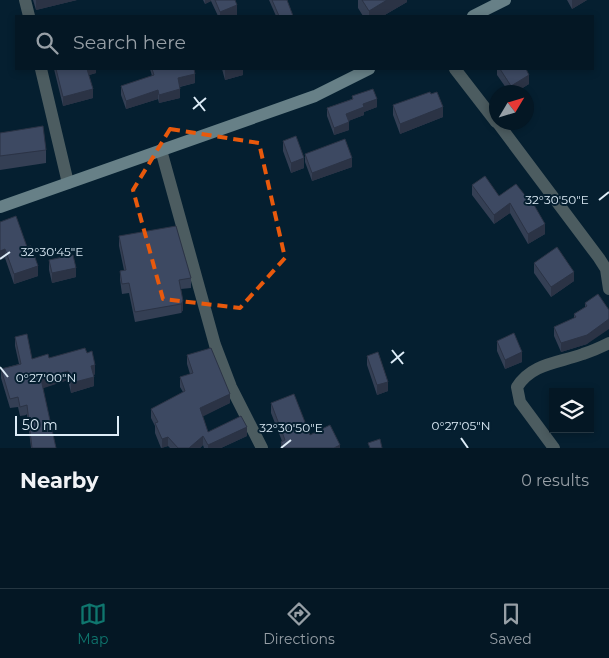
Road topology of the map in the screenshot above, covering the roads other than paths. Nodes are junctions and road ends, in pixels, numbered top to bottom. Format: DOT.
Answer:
graph roads {
  1 [pos="25,0"];
  2 [pos="505,0"];
  3 [pos="29,15"];
  4 [pos="475,15"];
  5 [pos="41,70"];
  6 [pos="366,70"];
  7 [pos="456,70"];
  8 [pos="489,112"];
  9 [pos="503,130"];
  10 [pos="162,150"];
  11 [pos="68,184"];
  12 [pos="0,207"];
  13 [pos="609,289"];
  14 [pos="609,343"];
  15 [pos="262,448"];
  16 [pos="554,448"];
  1 -- 3 [label="street"];
  2 -- 4 [label="street"];
  5 -- 11 [label="street"];
  6 -- 10 [label="street"];
  7 -- 8 [label="street"];
  9 -- 13 [label="street"];
  10 -- 11 [label="street"];
  10 -- 15 [label="street"];
  11 -- 12 [label="street"];
  14 -- 16 [label="street"];
}
